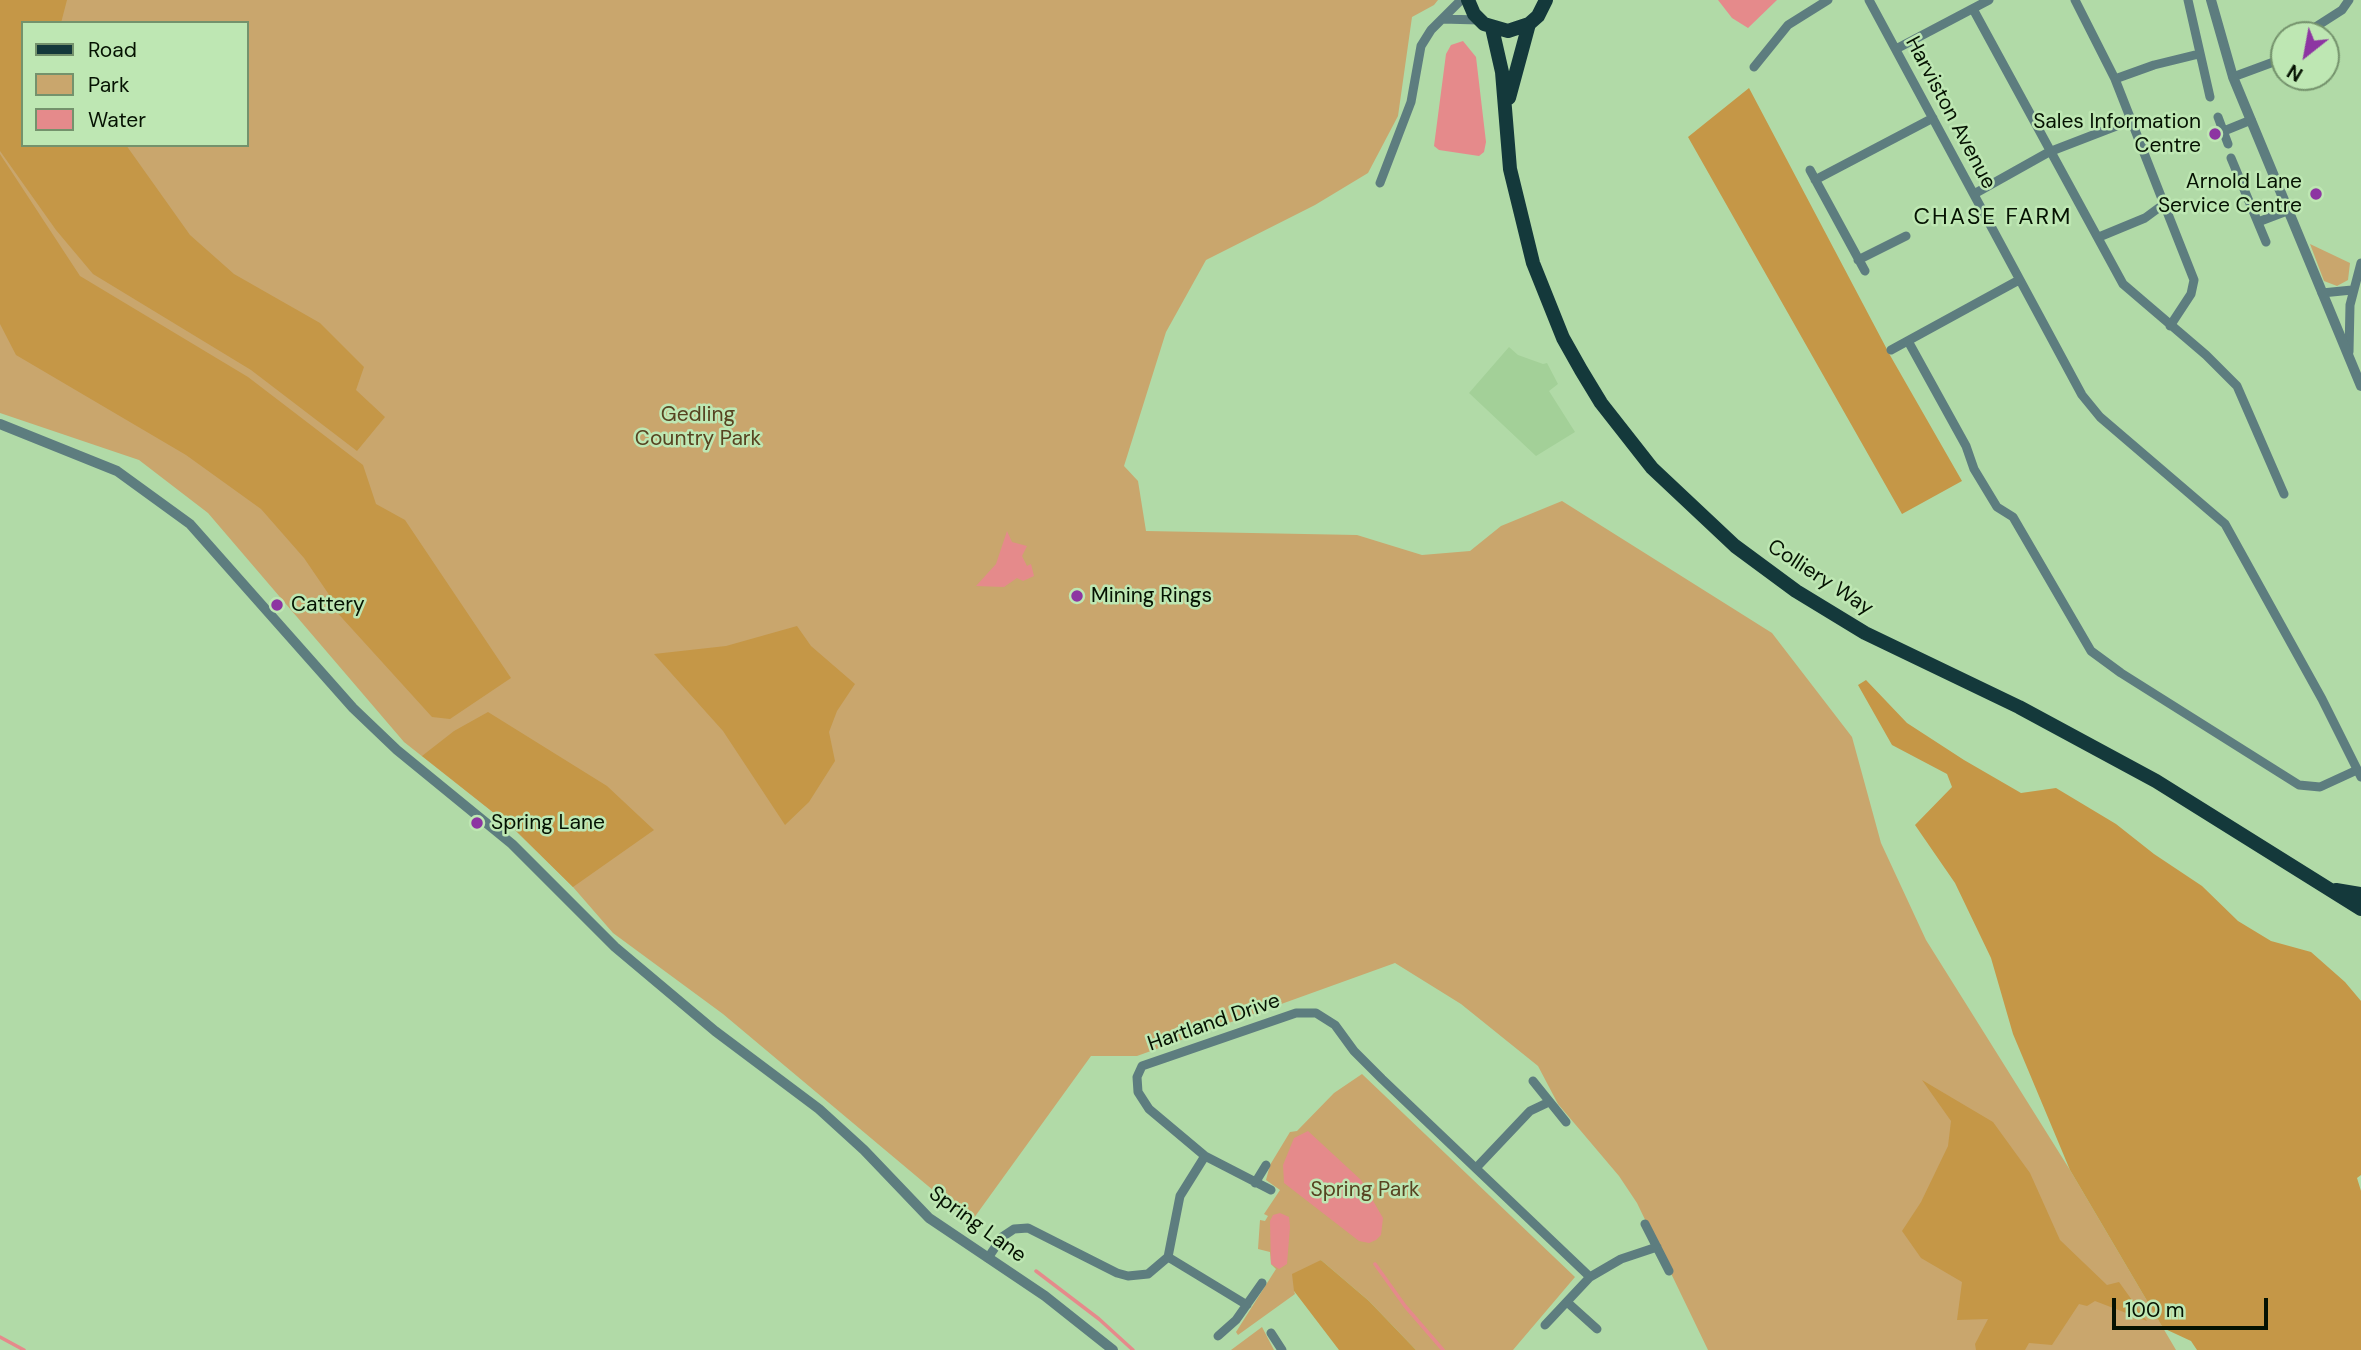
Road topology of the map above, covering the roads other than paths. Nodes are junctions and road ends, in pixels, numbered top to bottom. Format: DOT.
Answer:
graph roads {
  1 [pos="1461,0"];
  2 [pos="1468,0"];
  3 [pos="1546,0"];
  4 [pos="1828,0"];
  5 [pos="1869,0"];
  6 [pos="1989,0"];
  7 [pos="2075,0"];
  8 [pos="2188,0"];
  9 [pos="2211,0"];
  10 [pos="2349,0"];
  11 [pos="1973,9"];
  12 [pos="1442,19"];
  13 [pos="1479,20"];
  14 [pos="2325,21"];
  15 [pos="1530,24"];
  16 [pos="1492,28"];
  17 [pos="1896,49"];
  18 [pos="2199,54"];
  19 [pos="2270,63"];
  20 [pos="1754,66"];
  21 [pos="2233,77"];
  22 [pos="2115,79"];
  23 [pos="2210,97"];
  24 [pos="1505,116"];
  25 [pos="2218,117"];
  26 [pos="1933,118"];
  27 [pos="2132,120"];
  28 [pos="2250,120"];
  29 [pos="2224,131"];
  30 [pos="2228,144"];
  31 [pos="2049,152"];
  32 [pos="2231,158"];
  33 [pos="1810,170"];
  34 [pos="1815,180"];
  35 [pos="1380,183"];
  36 [pos="1973,194"];
  37 [pos="2164,204"];
  38 [pos="2287,211"];
  39 [pos="2258,222"];
  40 [pos="1906,236"];
  41 [pos="2099,237"];
  42 [pos="2266,242"];
  43 [pos="1858,260"];
  44 [pos="2361,263"];
  45 [pos="1865,271"];
  46 [pos="2019,280"];
  47 [pos="2352,290"];
  48 [pos="2322,293"];
  49 [pos="2170,326"];
  50 [pos="1908,341"];
  51 [pos="1891,350"];
  52 [pos="2349,357"];
  53 [pos="2361,386"];
  54 [pos="0,424"];
  55 [pos="2284,494"];
  56 [pos="2359,774"];
  57 [pos="2321,886"];
  58 [pos="2361,894"];
  59 [pos="2361,909"];
  60 [pos="1533,1081"];
  61 [pos="1549,1102"];
  62 [pos="1566,1122"];
  63 [pos="1205,1156"];
  64 [pos="1266,1165"];
  65 [pos="1476,1168"];
  66 [pos="1255,1183"];
  67 [pos="1271,1190"];
  68 [pos="1645,1224"];
  69 [pos="1657,1247"];
  70 [pos="1168,1257"];
  71 [pos="988,1258"];
  72 [pos="1669,1271"];
  73 [pos="1590,1276"];
  74 [pos="1262,1283"];
  75 [pos="1567,1301"];
  76 [pos="1247,1305"];
  77 [pos="1545,1325"];
  78 [pos="1597,1329"];
  79 [pos="1271,1334"];
  80 [pos="1218,1336"];
  81 [pos="1113,1350"];
  82 [pos="1282,1350"];
  1 -- 12 [label="street"];
  2 -- 13 [label="main road"];
  3 -- 15 [label="main road, Colliery Way"];
  4 -- 20 [label="street"];
  5 -- 17 [label="street, Harviston Avenue"];
  6 -- 11 [label="street"];
  7 -- 22 [label="street"];
  8 -- 18 [label="street"];
  9 -- 21 [label="street"];
  10 -- 14 [label="street"];
  11 -- 17 [label="street"];
  11 -- 31 [label="street"];
  12 -- 13 [label="street"];
  12 -- 35 [label="street"];
  13 -- 16 [label="main road"];
  15 -- 16 [label="main road"];
  15 -- 24 [label="main road, Colliery Way"];
  16 -- 24 [label="main road, Colliery Way"];
  17 -- 26 [label="street, Harviston Avenue"];
  18 -- 22 [label="street"];
  18 -- 23 [label="street"];
  19 -- 21 [label="street"];
  21 -- 28 [label="street"];
  22 -- 27 [label="street"];
  24 -- 57 [label="main road, Colliery Way"];
  25 -- 29 [label="street"];
  26 -- 34 [label="street"];
  26 -- 36 [label="street, Harviston Avenue"];
  27 -- 31 [label="street"];
  27 -- 37 [label="street"];
  28 -- 29 [label="street"];
  28 -- 38 [label="street"];
  29 -- 30 [label="street"];
  31 -- 36 [label="street"];
  31 -- 41 [label="street"];
  32 -- 39 [label="street"];
  33 -- 34 [label="street"];
  34 -- 43 [label="street"];
  36 -- 46 [label="street, Harviston Avenue"];
  37 -- 41 [label="street"];
  37 -- 49 [label="street"];
  38 -- 39 [label="street"];
  38 -- 48 [label="street"];
  39 -- 42 [label="street"];
  40 -- 43 [label="street"];
  41 -- 49 [label="street"];
  43 -- 45 [label="street"];
  44 -- 47 [label="street"];
  46 -- 50 [label="street"];
  46 -- 56 [label="street, Harviston Avenue"];
  47 -- 48 [label="street"];
  47 -- 52 [label="street"];
  48 -- 52 [label="street"];
  49 -- 55 [label="street"];
  50 -- 51 [label="street"];
  50 -- 56 [label="street"];
  52 -- 53 [label="street"];
  54 -- 71 [label="street, Spring Lane"];
  57 -- 58 [label="main road, Colliery Way"];
  57 -- 59 [label="main road, Colliery Way"];
  60 -- 61 [label="street"];
  61 -- 62 [label="street"];
  61 -- 65 [label="street"];
  63 -- 65 [label="street, Hartland Drive"];
  63 -- 66 [label="street"];
  63 -- 70 [label="street"];
  64 -- 66 [label="street"];
  65 -- 73 [label="street, Hartland Drive"];
  66 -- 67 [label="street"];
  68 -- 69 [label="street"];
  69 -- 72 [label="street"];
  69 -- 73 [label="street"];
  70 -- 71 [label="street"];
  70 -- 76 [label="street"];
  71 -- 81 [label="street, Spring Lane"];
  73 -- 75 [label="street"];
  74 -- 76 [label="street"];
  75 -- 77 [label="street"];
  75 -- 78 [label="street"];
  76 -- 80 [label="street"];
  79 -- 82 [label="street"];
}
